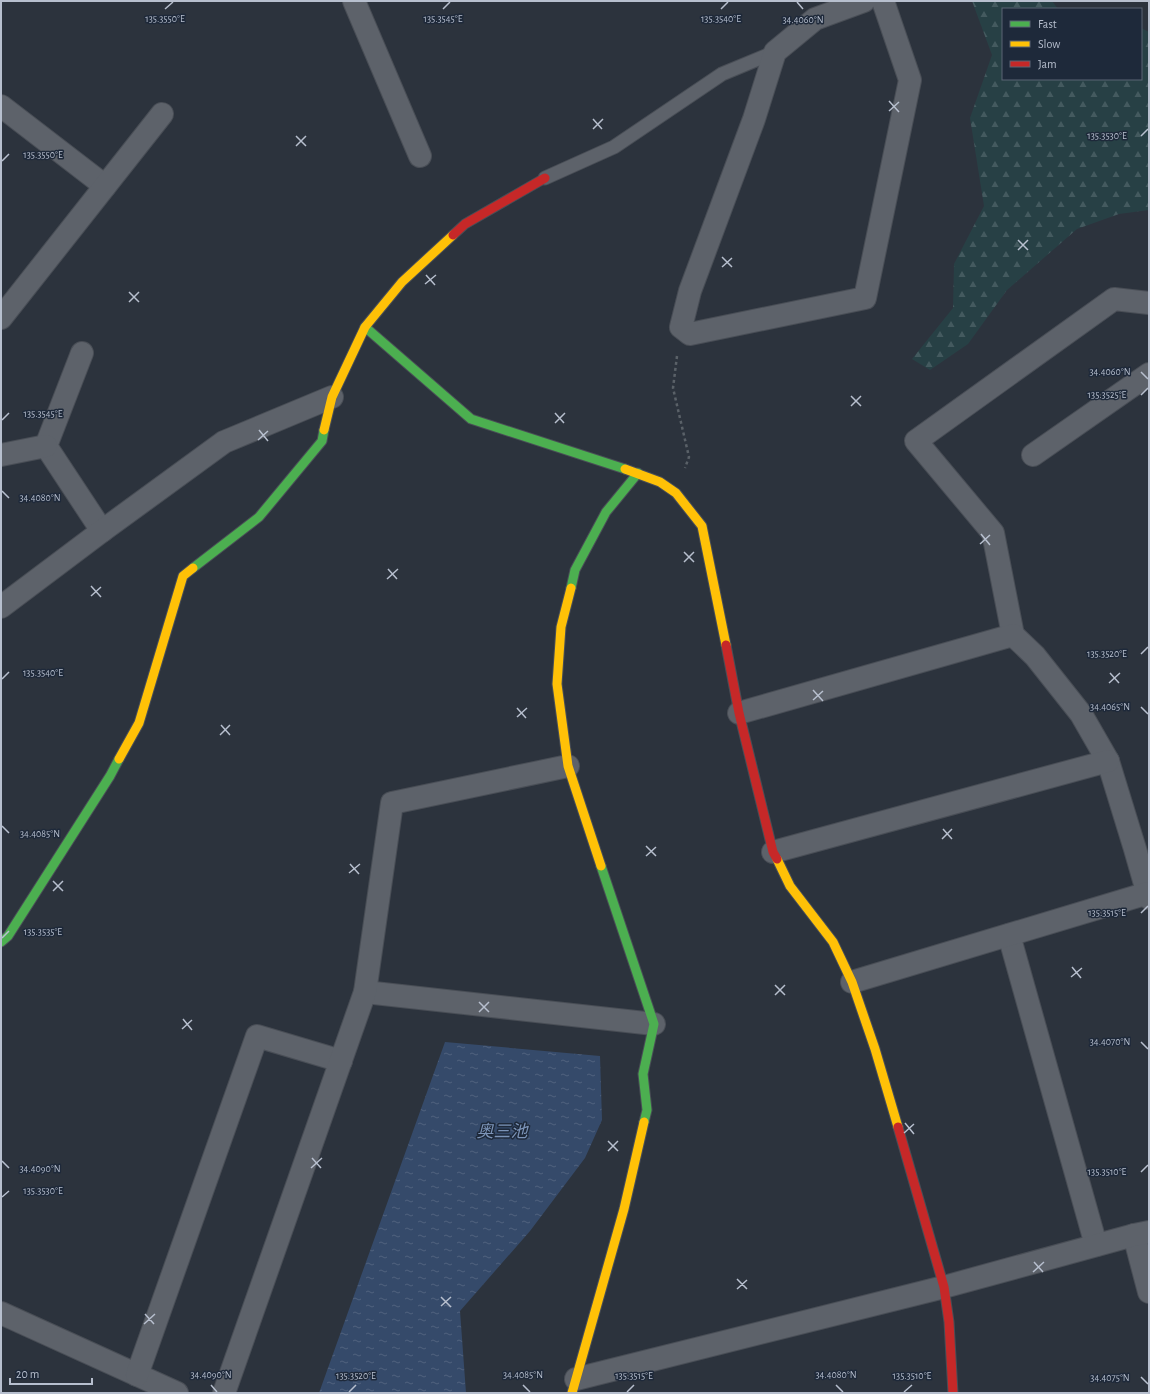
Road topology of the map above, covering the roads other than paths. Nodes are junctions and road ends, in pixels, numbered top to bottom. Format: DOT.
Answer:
graph roads {
  1 [pos="354,1"];
  2 [pos="864,1"];
  3 [pos="883,1"];
  4 [pos="775,52"];
  5 [pos="1,106"];
  6 [pos="162,114"];
  7 [pos="420,156"];
  8 [pos="545,178"];
  9 [pos="106,186"];
  10 [pos="1149,302"];
  11 [pos="1,318"];
  12 [pos="366,327"];
  13 [pos="82,353"];
  14 [pos="1149,374"];
  15 [pos="332,397"];
  16 [pos="46,446"];
  17 [pos="1,455"];
  18 [pos="1033,456"];
  19 [pos="638,473"];
  20 [pos="102,531"];
  21 [pos="1,607"];
  22 [pos="1013,635"];
  23 [pos="739,713"];
  24 [pos="1108,761"];
  25 [pos="568,766"];
  26 [pos="1142,846"];
  27 [pos="773,852"];
  28 [pos="1148,896"];
  29 [pos="1009,935"];
  30 [pos="1,942"];
  31 [pos="852,982"];
  32 [pos="365,992"];
  33 [pos="654,1024"];
  34 [pos="341,1061"];
  35 [pos="1141,1233"];
  36 [pos="1096,1245"];
  37 [pos="944,1287"];
  38 [pos="1149,1292"];
  39 [pos="1,1313"];
  40 [pos="137,1375"];
  41 [pos="574,1386"];
  42 [pos="177,1393"];
  43 [pos="224,1393"];
  44 [pos="953,1393"];
  1 -- 7 [label="street"];
  2 -- 4 [label="street"];
  3 -- 4 [label="street"];
  4 -- 8 [label="lane"];
  5 -- 9 [label="street"];
  6 -- 9 [label="street"];
  8 -- 12 [label="street"];
  9 -- 11 [label="street"];
  10 -- 22 [label="street"];
  12 -- 15 [label="street"];
  12 -- 19 [label="street"];
  13 -- 16 [label="street"];
  14 -- 18 [label="street"];
  15 -- 20 [label="street"];
  15 -- 30 [label="street"];
  16 -- 17 [label="street"];
  16 -- 20 [label="street"];
  19 -- 23 [label="street"];
  19 -- 25 [label="street"];
  20 -- 21 [label="street"];
  22 -- 23 [label="street"];
  22 -- 24 [label="street"];
  23 -- 27 [label="street"];
  24 -- 26 [label="street"];
  24 -- 27 [label="street"];
  25 -- 32 [label="street"];
  25 -- 33 [label="street"];
  26 -- 28 [label="street"];
  27 -- 31 [label="street"];
  28 -- 29 [label="street"];
  29 -- 31 [label="street"];
  29 -- 36 [label="street"];
  31 -- 37 [label="street"];
  32 -- 33 [label="street"];
  32 -- 34 [label="street"];
  33 -- 41 [label="street"];
  34 -- 40 [label="street"];
  34 -- 43 [label="street"];
  35 -- 36 [label="street"];
  35 -- 38 [label="street"];
  36 -- 37 [label="street"];
  37 -- 41 [label="street"];
  37 -- 44 [label="street"];
  39 -- 40 [label="street"];
  40 -- 42 [label="street"];
}
